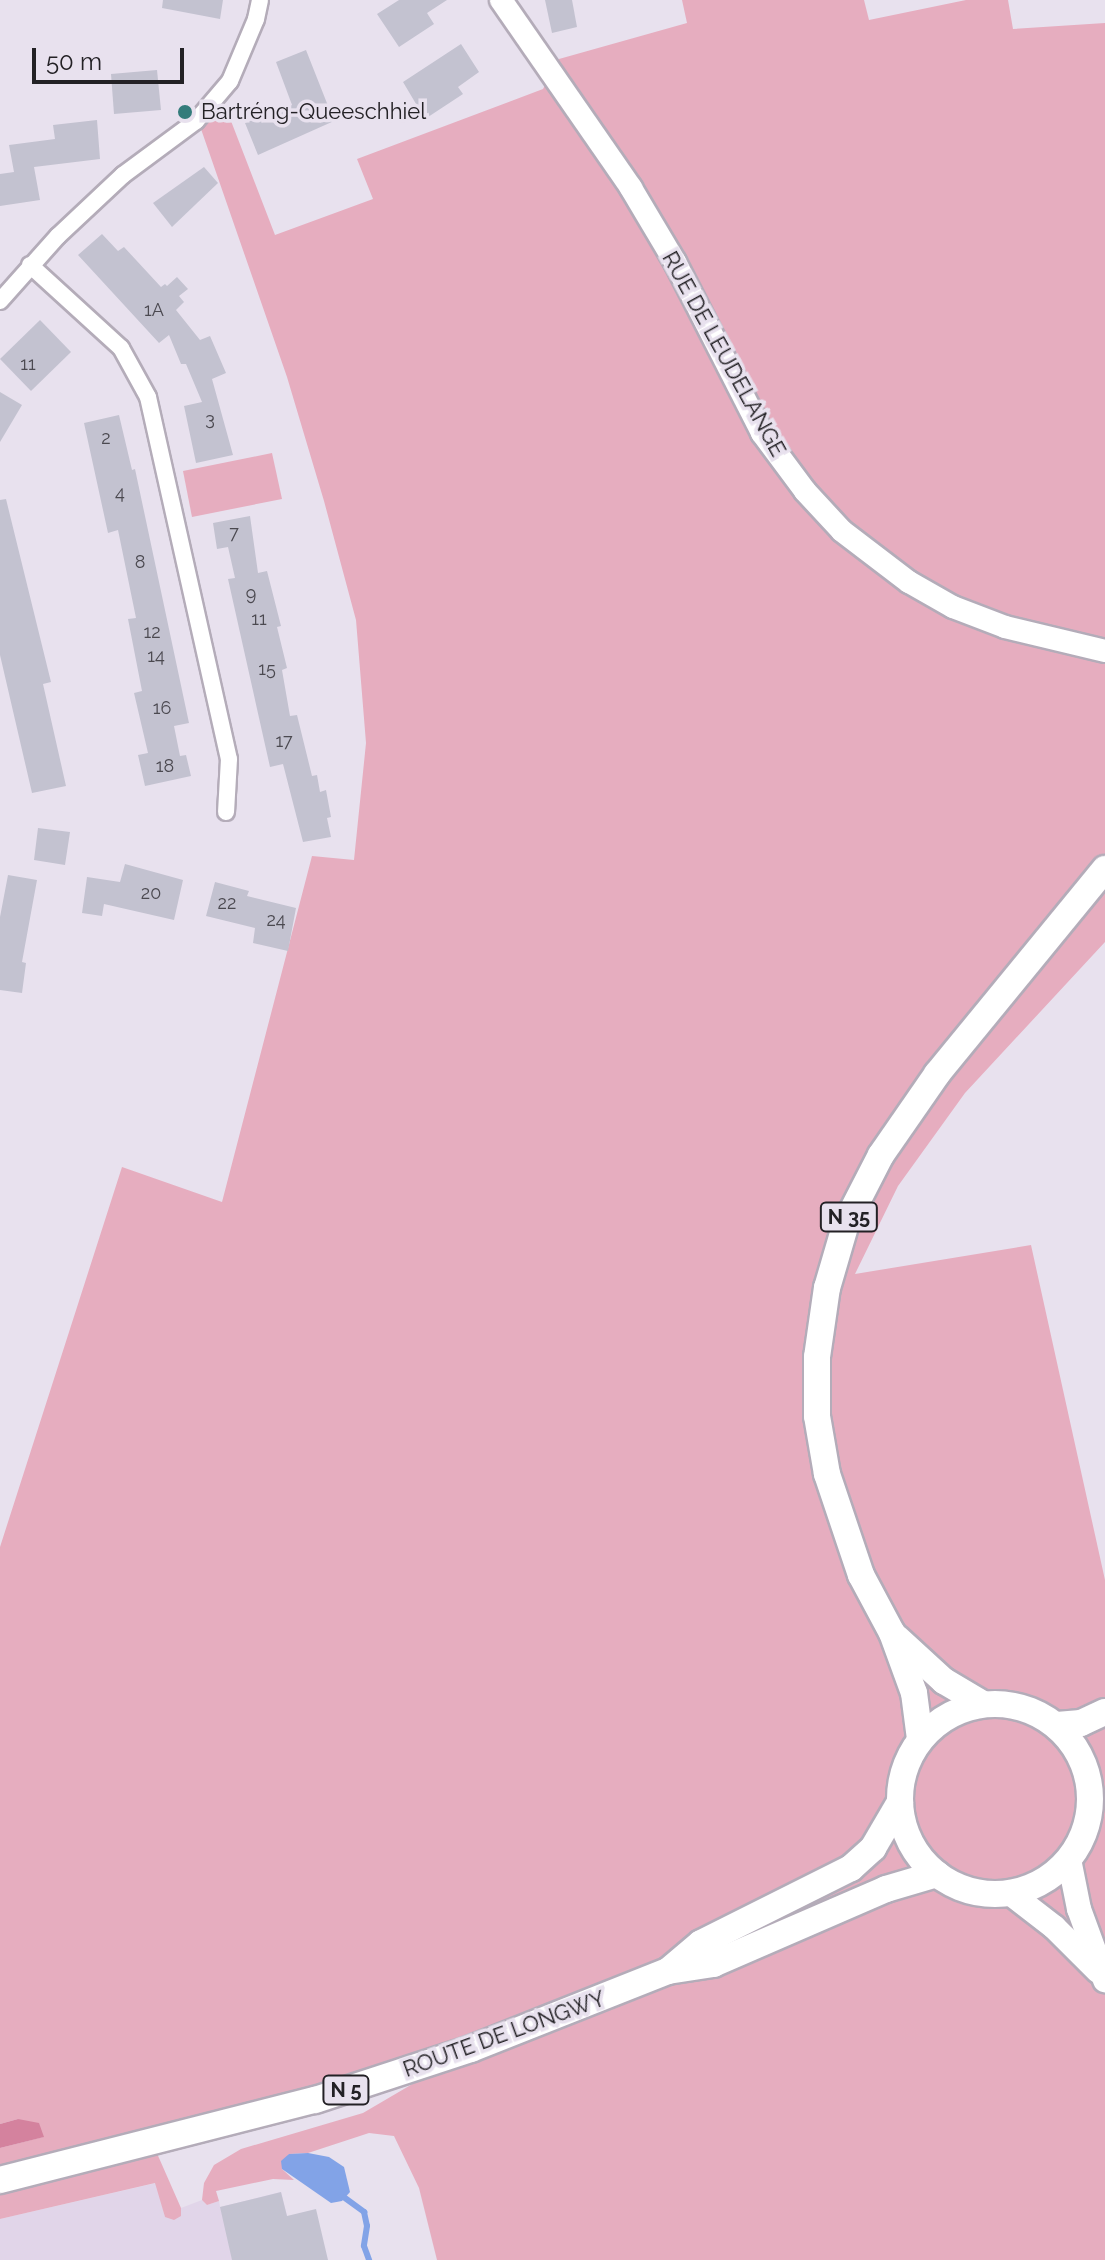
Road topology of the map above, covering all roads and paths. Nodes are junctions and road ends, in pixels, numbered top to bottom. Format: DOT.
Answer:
graph roads {
  1 [pos="260,0"];
  2 [pos="501,0"];
  3 [pos="30,265"];
  4 [pos="0,301"];
  5 [pos="1065,643"];
  6 [pos="1105,645"];
  7 [pos="1105,651"];
  8 [pos="226,812"];
  9 [pos="1105,869"];
  10 [pos="892,1633"];
  11 [pos="983,1704"];
  12 [pos="1105,1712"];
  13 [pos="1057,1725"];
  14 [pos="920,1739"];
  15 [pos="1105,1761"];
  16 [pos="1090,1787"];
  17 [pos="900,1802"];
  18 [pos="1069,1859"];
  19 [pos="937,1874"];
  20 [pos="1010,1893"];
  21 [pos="668,1971"];
  22 [pos="1104,1978"];
  23 [pos="7,2179"];
  1 -- 3 [label="street"];
  2 -- 5 [label="street, RUE DE LEUDELANGE"];
  3 -- 4 [label="street"];
  3 -- 8 [label="street"];
  5 -- 6 [label="street, RUE DE LEUDELANGE"];
  5 -- 7 [label="street, RUE DE LEUDELANGE"];
  9 -- 10 [label="main road, N 35"];
  10 -- 11 [label="main road, N 35"];
  10 -- 14 [label="main road, N 35"];
  11 -- 13 [label="main road, N 5"];
  11 -- 14 [label="main road, N 5"];
  12 -- 13 [label="main road"];
  13 -- 16 [label="main road, N 5"];
  14 -- 17 [label="main road, N 5"];
  15 -- 16 [label="main road, N 5"];
  16 -- 18 [label="main road, N 5"];
  17 -- 19 [label="main road, N 5"];
  17 -- 21 [label="main road, ROUTE DE LONGWY / N 5"];
  18 -- 20 [label="main road, N 5"];
  18 -- 22 [label="main road"];
  19 -- 20 [label="main road, N 5"];
  19 -- 21 [label="main road, ROUTE DE LONGWY / N 5"];
  20 -- 22 [label="main road"];
  21 -- 23 [label="main road, ROUTE DE LONGWY / N 5"];
}
